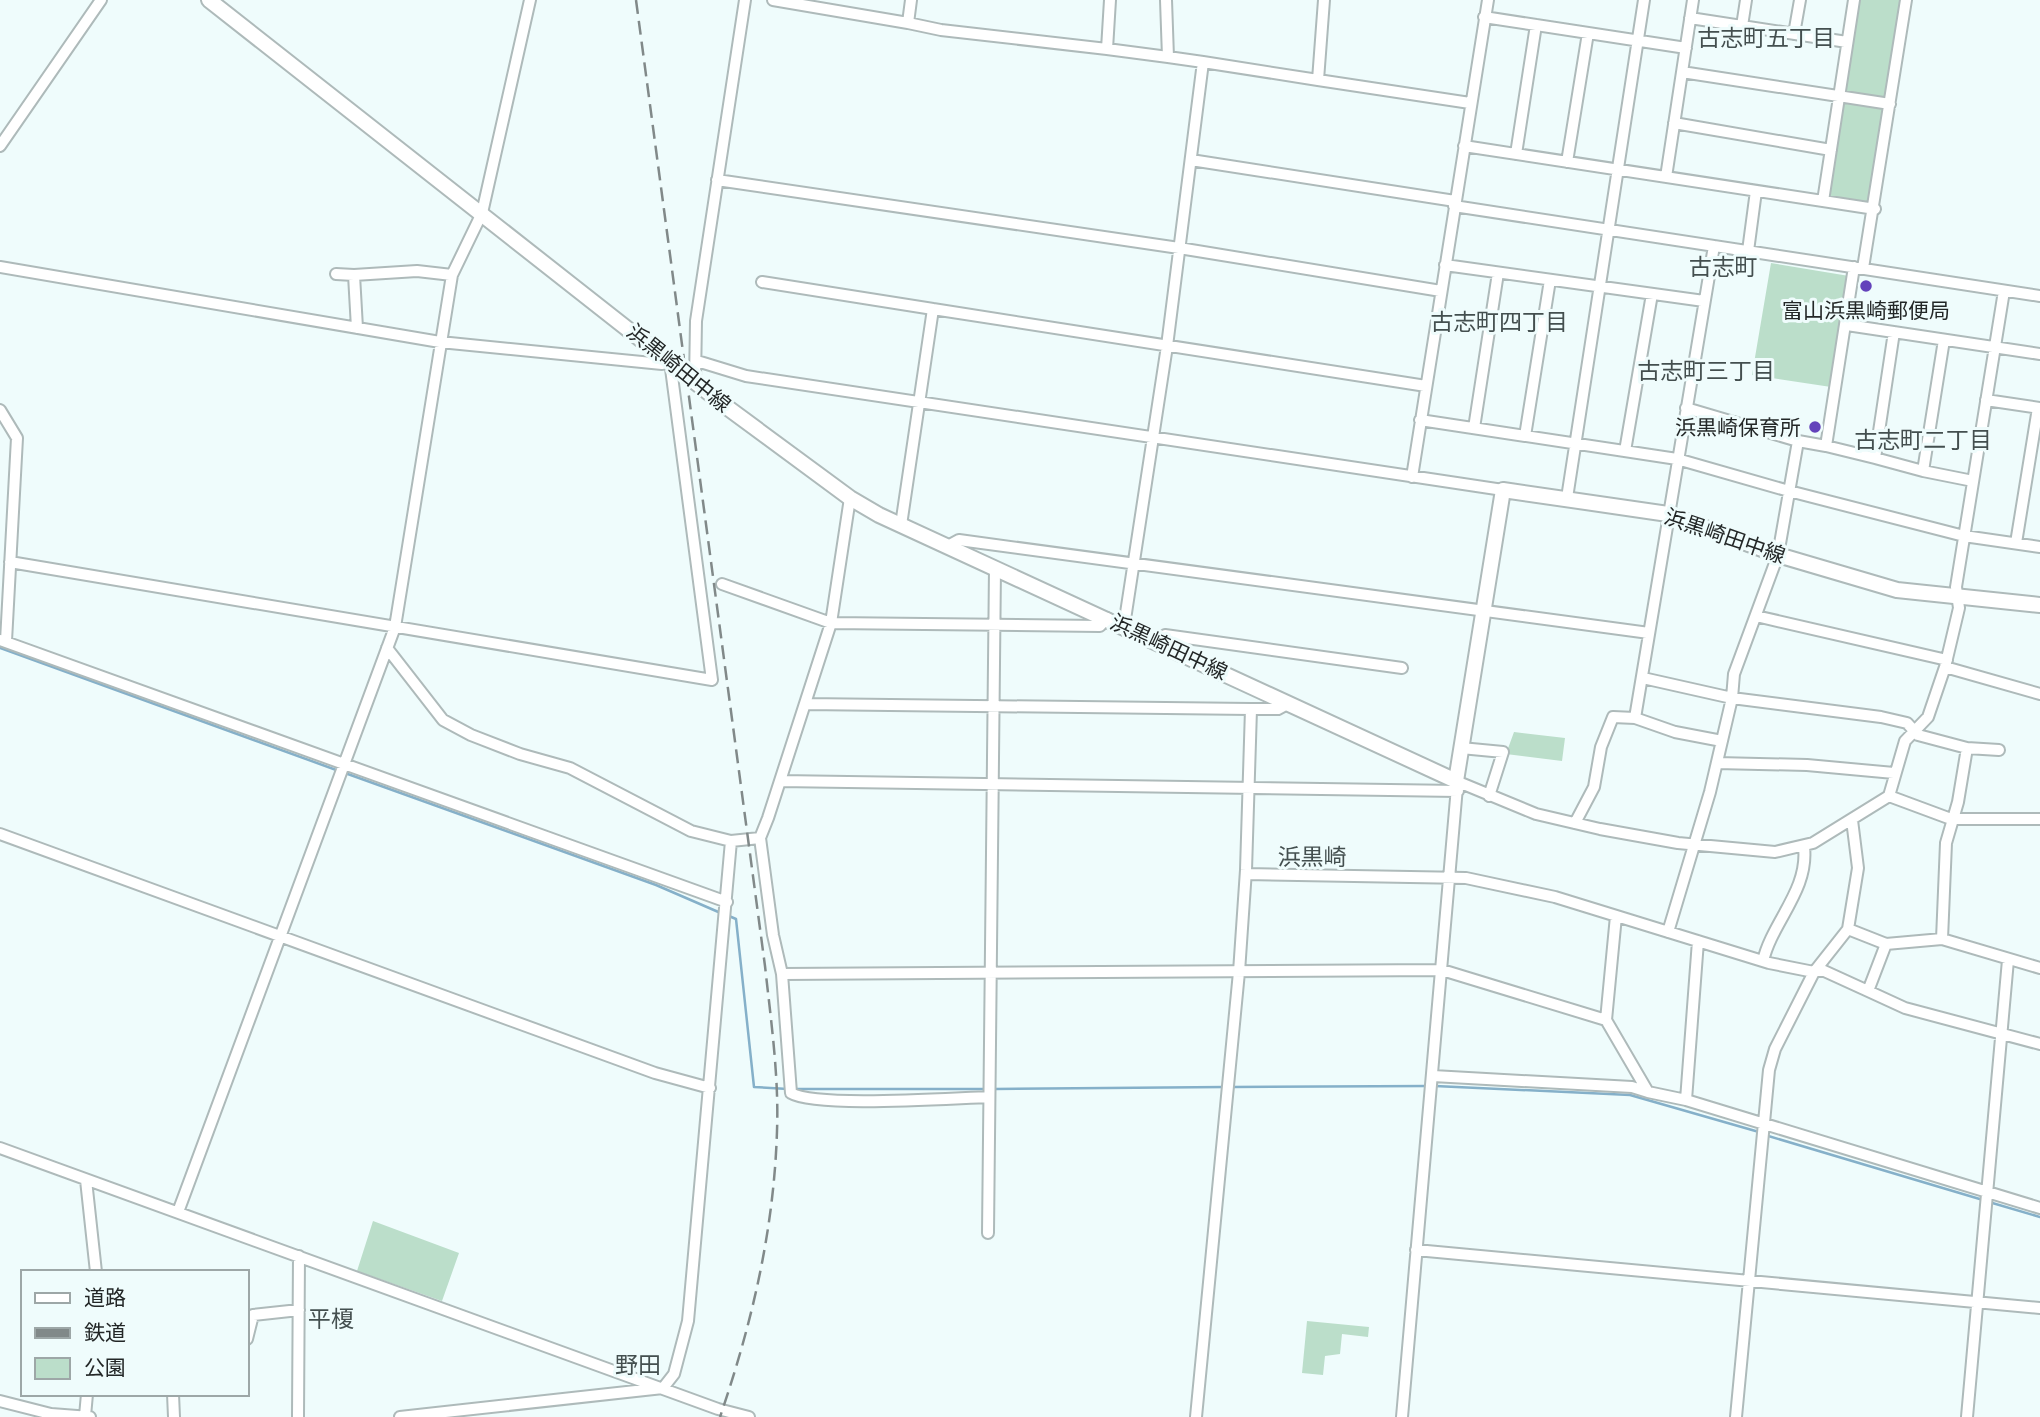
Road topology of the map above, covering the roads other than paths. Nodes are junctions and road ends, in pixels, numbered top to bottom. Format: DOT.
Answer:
graph roads {
  1 [pos="101,0"];
  2 [pos="209,0"];
  3 [pos="530,0"];
  4 [pos="744,0"];
  5 [pos="773,0"];
  6 [pos="911,0"];
  7 [pos="1110,0"];
  8 [pos="1166,0"];
  9 [pos="1324,0"];
  10 [pos="1488,0"];
  11 [pos="1644,0"];
  12 [pos="1693,0"];
  13 [pos="1746,0"];
  14 [pos="1800,0"];
  15 [pos="1854,0"];
  16 [pos="1906,0"];
  17 [pos="1484,17"];
  18 [pos="1690,18"];
  19 [pos="908,23"];
  20 [pos="1536,25"];
  21 [pos="1742,26"];
  22 [pos="1588,33"];
  23 [pos="1794,34"];
  24 [pos="1638,41"];
  25 [pos="1847,42"];
  26 [pos="1686,48"];
  27 [pos="1107,49"];
  28 [pos="1168,57"];
  29 [pos="1203,62"];
  30 [pos="1682,72"];
  31 [pos="1318,79"];
  32 [pos="1839,96"];
  33 [pos="1470,103"];
  34 [pos="1890,104"];
  35 [pos="1674,123"];
  36 [pos="1,144"];
  37 [pos="1464,146"];
  38 [pos="1831,150"];
  39 [pos="1516,154"];
  40 [pos="1191,160"];
  41 [pos="1567,162"];
  42 [pos="1618,169"];
  43 [pos="1666,177"];
  44 [pos="717,180"];
  45 [pos="1756,191"];
  46 [pos="1823,201"];
  47 [pos="1455,204"];
  48 [pos="1875,209"];
  49 [pos="482,213"];
  50 [pos="1609,230"];
  51 [pos="1714,246"];
  52 [pos="1179,248"];
  53 [pos="1748,251"];
  54 [pos="1445,265"];
  55 [pos="0,267"];
  56 [pos="1858,268"];
  57 [pos="1498,272"];
  58 [pos="336,274"];
  59 [pos="354,275"];
  60 [pos="452,275"];
  61 [pos="1550,280"];
  62 [pos="762,282"];
  63 [pos="1600,287"];
  64 [pos="1441,290"];
  65 [pos="2004,291"];
  66 [pos="1652,294"];
  67 [pos="2040,296"];
  68 [pos="1704,301"];
  69 [pos="933,309"];
  70 [pos="1847,325"];
  71 [pos="357,328"];
  72 [pos="1894,332"];
  73 [pos="1944,340"];
  74 [pos="440,342"];
  75 [pos="1167,346"];
  76 [pos="1994,347"];
  77 [pos="2040,354"];
  78 [pos="697,360"];
  79 [pos="670,361"];
  80 [pos="695,380"];
  81 [pos="1426,386"];
  82 [pos="1986,400"];
  83 [pos="919,401"];
  84 [pos="1686,408"];
  85 [pos="2039,408"];
  86 [pos="0,410"];
  87 [pos="1420,420"];
  88 [pos="1474,428"];
  89 [pos="1153,436"];
  90 [pos="1525,436"];
  91 [pos="1798,441"];
  92 [pos="1576,443"];
  93 [pos="1826,446"];
  94 [pos="1625,451"];
  95 [pos="1875,458"];
  96 [pos="1677,459"];
  97 [pos="1923,471"];
  98 [pos="1412,477"];
  99 [pos="1973,481"];
  100 [pos="1503,490"];
  101 [pos="1789,491"];
  102 [pos="850,498"];
  103 [pos="1567,498"];
  104 [pos="1668,514"];
  105 [pos="901,525"];
  106 [pos="1964,536"];
  107 [pos="2016,543"];
  108 [pos="948,547"];
  109 [pos="2040,547"];
  110 [pos="1778,555"];
  111 [pos="10,562"];
  112 [pos="1133,562"];
  113 [pos="995,568"];
  114 [pos="722,584"];
  115 [pos="1956,596"];
  116 [pos="2040,605"];
  117 [pos="1484,609"];
  118 [pos="1756,616"];
  119 [pos="1107,618"];
  120 [pos="831,623"];
  121 [pos="994,624"];
  122 [pos="1124,626"];
  123 [pos="395,627"];
  124 [pos="1649,633"];
  125 [pos="3,640"];
  126 [pos="1154,640"];
  127 [pos="387,648"];
  128 [pos="1946,664"];
  129 [pos="1402,668"];
  130 [pos="1643,678"];
  131 [pos="2040,694"];
  132 [pos="1732,698"];
  133 [pos="1289,703"];
  134 [pos="805,704"];
  135 [pos="993,706"];
  136 [pos="1251,709"];
  137 [pos="1634,718"];
  138 [pos="1915,730"];
  139 [pos="1722,741"];
  140 [pos="1461,748"];
  141 [pos="1968,748"];
  142 [pos="1999,750"];
  143 [pos="342,764"];
  144 [pos="1717,764"];
  145 [pos="1894,773"];
  146 [pos="780,781"];
  147 [pos="992,785"];
  148 [pos="1457,786"];
  149 [pos="1248,788"];
  150 [pos="1489,796"];
  151 [pos="1889,796"];
  152 [pos="1951,819"];
  153 [pos="2040,819"];
  154 [pos="1852,820"];
  155 [pos="1575,823"];
  156 [pos="0,834"];
  157 [pos="760,838"];
  158 [pos="731,841"];
  159 [pos="1695,844"];
  160 [pos="1804,847"];
  161 [pos="1246,874"];
  162 [pos="1451,876"];
  163 [pos="727,902"];
  164 [pos="1616,916"];
  165 [pos="1848,929"];
  166 [pos="1668,932"];
  167 [pos="280,935"];
  168 [pos="1942,939"];
  169 [pos="1698,941"];
  170 [pos="1886,944"];
  171 [pos="2008,960"];
  172 [pos="1763,961"];
  173 [pos="2040,968"];
  174 [pos="1442,970"];
  175 [pos="1238,972"];
  176 [pos="1814,972"];
  177 [pos="782,974"];
  178 [pos="990,974"];
  179 [pos="1868,991"];
  180 [pos="1606,1020"];
  181 [pos="2001,1032"];
  182 [pos="2040,1044"];
  183 [pos="1433,1076"];
  184 [pos="710,1088"];
  185 [pos="1648,1092"];
  186 [pos="989,1097"];
  187 [pos="1686,1100"];
  188 [pos="1764,1126"];
  189 [pos="0,1148"];
  190 [pos="86,1180"];
  191 [pos="1988,1195"];
  192 [pos="2040,1208"];
  193 [pos="178,1212"];
  194 [pos="988,1233"];
  195 [pos="1416,1250"];
  196 [pos="299,1256"];
  197 [pos="96,1270"];
  198 [pos="1749,1279"];
  199 [pos="1977,1301"];
  200 [pos="2040,1307"];
  201 [pos="299,1310"];
  202 [pos="248,1335"];
  203 [pos="663,1388"];
  204 [pos="87,1396"];
  205 [pos="173,1396"];
  206 [pos="0,1401"];
  207 [pos="733,1415"];
  208 [pos="88,1417"];
  209 [pos="174,1417"];
  210 [pos="298,1417"];
  211 [pos="400,1417"];
  212 [pos="749,1417"];
  213 [pos="1196,1417"];
  214 [pos="1402,1417"];
  215 [pos="1736,1417"];
  216 [pos="1967,1417"];
  1 -- 36 [label="street"];
  2 -- 49 [label="main road, 浜黒崎田中線"];
  3 -- 49 [label="street"];
  4 -- 44 [label="street"];
  5 -- 19 [label="street"];
  6 -- 19 [label="street"];
  7 -- 27 [label="street"];
  8 -- 28 [label="street"];
  9 -- 31 [label="street"];
  10 -- 17 [label="street"];
  11 -- 24 [label="street"];
  12 -- 18 [label="street"];
  13 -- 21 [label="street"];
  14 -- 23 [label="street"];
  15 -- 25 [label="street"];
  16 -- 34 [label="street"];
  17 -- 20 [label="street"];
  17 -- 33 [label="street"];
  18 -- 21 [label="street"];
  18 -- 26 [label="street"];
  19 -- 27 [label="street"];
  20 -- 22 [label="street"];
  20 -- 39 [label="street"];
  21 -- 23 [label="street"];
  22 -- 24 [label="street"];
  22 -- 41 [label="street"];
  23 -- 25 [label="street"];
  24 -- 26 [label="street"];
  24 -- 42 [label="street"];
  25 -- 32 [label="street"];
  26 -- 30 [label="street"];
  27 -- 28 [label="street"];
  28 -- 29 [label="street"];
  29 -- 31 [label="street"];
  29 -- 40 [label="street"];
  30 -- 32 [label="street"];
  30 -- 35 [label="street"];
  31 -- 33 [label="street"];
  32 -- 34 [label="street"];
  32 -- 38 [label="street"];
  33 -- 37 [label="street"];
  34 -- 48 [label="street"];
  35 -- 38 [label="street"];
  35 -- 43 [label="street"];
  37 -- 39 [label="street"];
  37 -- 47 [label="street"];
  38 -- 46 [label="street"];
  39 -- 41 [label="street"];
  40 -- 47 [label="street"];
  40 -- 52 [label="street"];
  41 -- 42 [label="street"];
  42 -- 43 [label="street"];
  42 -- 50 [label="street"];
  43 -- 45 [label="street"];
  44 -- 52 [label="street"];
  44 -- 78 [label="street"];
  45 -- 46 [label="street"];
  45 -- 53 [label="street"];
  46 -- 48 [label="street"];
  47 -- 50 [label="street"];
  47 -- 54 [label="street"];
  48 -- 56 [label="street"];
  49 -- 60 [label="street"];
  49 -- 79 [label="main road, 浜黒崎田中線"];
  50 -- 51 [label="street"];
  50 -- 63 [label="street"];
  51 -- 53 [label="street"];
  51 -- 68 [label="street"];
  52 -- 64 [label="street"];
  52 -- 75 [label="street"];
  53 -- 56 [label="street"];
  54 -- 57 [label="street"];
  54 -- 64 [label="street"];
  55 -- 71 [label="street"];
  56 -- 65 [label="street"];
  56 -- 70 [label="street"];
  57 -- 61 [label="street"];
  57 -- 88 [label="street"];
  58 -- 59 [label="street"];
  59 -- 60 [label="street"];
  59 -- 71 [label="street"];
  60 -- 74 [label="street"];
  61 -- 63 [label="street"];
  61 -- 90 [label="street"];
  62 -- 69 [label="street"];
  63 -- 66 [label="street"];
  63 -- 92 [label="street"];
  64 -- 81 [label="street"];
  65 -- 67 [label="street"];
  65 -- 76 [label="street"];
  66 -- 68 [label="street"];
  66 -- 94 [label="street"];
  68 -- 84 [label="street"];
  69 -- 75 [label="street"];
  69 -- 83 [label="street"];
  70 -- 72 [label="street"];
  70 -- 93 [label="street"];
  71 -- 74 [label="street"];
  72 -- 73 [label="street"];
  72 -- 95 [label="street"];
  73 -- 76 [label="street"];
  73 -- 97 [label="street"];
  74 -- 79 [label="street"];
  74 -- 123 [label="street"];
  75 -- 81 [label="street"];
  75 -- 89 [label="street"];
  76 -- 77 [label="street"];
  76 -- 82 [label="street"];
  78 -- 80 [label="street"];
  78 -- 83 [label="street"];
  79 -- 80 [label="main road, 浜黒崎田中線"];
  79 -- 123 [label="street"];
  80 -- 102 [label="main road, 浜黒崎田中線"];
  81 -- 87 [label="street"];
  82 -- 85 [label="street"];
  82 -- 99 [label="street"];
  83 -- 89 [label="street"];
  83 -- 105 [label="street"];
  84 -- 91 [label="street"];
  84 -- 96 [label="street"];
  85 -- 107 [label="street"];
  86 -- 111 [label="street"];
  87 -- 88 [label="street"];
  87 -- 98 [label="street"];
  88 -- 90 [label="street"];
  89 -- 98 [label="street"];
  89 -- 112 [label="street"];
  90 -- 92 [label="street"];
  91 -- 93 [label="street"];
  91 -- 101 [label="street"];
  92 -- 94 [label="street"];
  92 -- 103 [label="street"];
  93 -- 95 [label="street"];
  94 -- 96 [label="street"];
  95 -- 97 [label="street"];
  96 -- 101 [label="street"];
  96 -- 104 [label="street"];
  97 -- 99 [label="street"];
  98 -- 100 [label="street"];
  99 -- 106 [label="street"];
  100 -- 103 [label="main road, 浜黒崎田中線"];
  100 -- 117 [label="main road"];
  101 -- 106 [label="street"];
  101 -- 110 [label="street"];
  102 -- 105 [label="main road, 浜黒崎田中線"];
  102 -- 120 [label="street"];
  103 -- 104 [label="main road, 浜黒崎田中線"];
  104 -- 110 [label="main road, 浜黒崎田中線"];
  104 -- 124 [label="street"];
  105 -- 108 [label="main road, 浜黒崎田中線"];
  106 -- 107 [label="street"];
  106 -- 115 [label="street"];
  107 -- 109 [label="street"];
  108 -- 112 [label="street"];
  108 -- 113 [label="main road, 浜黒崎田中線"];
  110 -- 115 [label="main road, 浜黒崎田中線"];
  110 -- 118 [label="street"];
  111 -- 123 [label="street"];
  111 -- 125 [label="street"];
  112 -- 117 [label="street"];
  112 -- 122 [label="street"];
  113 -- 119 [label="main road, 浜黒崎田中線"];
  113 -- 121 [label="street"];
  114 -- 120 [label="street"];
  115 -- 116 [label="main road, 浜黒崎田中線"];
  115 -- 128 [label="street"];
  117 -- 124 [label="street"];
  117 -- 140 [label="main road"];
  118 -- 128 [label="street"];
  118 -- 132 [label="street"];
  119 -- 121 [label="street"];
  119 -- 122 [label="main road, 浜黒崎田中線"];
  120 -- 121 [label="street"];
  120 -- 134 [label="street"];
  121 -- 135 [label="street"];
  122 -- 126 [label="main road, 浜黒崎田中線"];
  123 -- 127 [label="street"];
  124 -- 130 [label="street"];
  125 -- 143 [label="street"];
  126 -- 129 [label="street"];
  126 -- 133 [label="main road, 浜黒崎田中線"];
  127 -- 143 [label="street"];
  127 -- 158 [label="street"];
  128 -- 131 [label="street"];
  128 -- 138 [label="street"];
  130 -- 132 [label="street"];
  130 -- 137 [label="street"];
  132 -- 138 [label="street"];
  132 -- 139 [label="street"];
  133 -- 136 [label="street"];
  133 -- 148 [label="main road, 浜黒崎田中線"];
  134 -- 135 [label="street"];
  134 -- 146 [label="street"];
  135 -- 136 [label="street"];
  135 -- 147 [label="street"];
  136 -- 149 [label="street"];
  137 -- 139 [label="street"];
  137 -- 155 [label="street"];
  138 -- 141 [label="street"];
  138 -- 145 [label="street"];
  139 -- 144 [label="street"];
  140 -- 148 [label="main road"];
  140 -- 150 [label="street"];
  141 -- 142 [label="street"];
  141 -- 152 [label="street"];
  143 -- 163 [label="street"];
  143 -- 167 [label="street"];
  144 -- 145 [label="street"];
  144 -- 159 [label="street"];
  145 -- 151 [label="street"];
  146 -- 147 [label="street"];
  146 -- 157 [label="street"];
  147 -- 149 [label="street"];
  147 -- 178 [label="street"];
  148 -- 149 [label="street"];
  148 -- 150 [label="street"];
  148 -- 162 [label="street"];
  149 -- 161 [label="street"];
  150 -- 155 [label="street"];
  151 -- 152 [label="street"];
  151 -- 154 [label="street"];
  152 -- 153 [label="street"];
  152 -- 168 [label="street"];
  154 -- 160 [label="street"];
  154 -- 165 [label="street"];
  155 -- 159 [label="street"];
  156 -- 167 [label="street"];
  157 -- 158 [label="street"];
  157 -- 177 [label="street"];
  158 -- 163 [label="street"];
  159 -- 160 [label="street"];
  159 -- 166 [label="street"];
  160 -- 172 [label="street"];
  161 -- 162 [label="street"];
  161 -- 175 [label="street"];
  162 -- 164 [label="street"];
  162 -- 174 [label="street"];
  163 -- 184 [label="street"];
  164 -- 166 [label="street"];
  164 -- 180 [label="street"];
  165 -- 170 [label="street"];
  165 -- 176 [label="street"];
  166 -- 169 [label="street"];
  167 -- 184 [label="street"];
  167 -- 193 [label="street"];
  168 -- 170 [label="street"];
  168 -- 171 [label="street"];
  169 -- 172 [label="street"];
  169 -- 187 [label="street"];
  170 -- 179 [label="street"];
  171 -- 173 [label="street"];
  171 -- 181 [label="street"];
  172 -- 176 [label="street"];
  174 -- 175 [label="street"];
  174 -- 180 [label="street"];
  174 -- 183 [label="street"];
  175 -- 178 [label="street"];
  175 -- 213 [label="street"];
  176 -- 179 [label="street"];
  176 -- 188 [label="street"];
  177 -- 178 [label="street"];
  177 -- 186 [label="street"];
  178 -- 186 [label="street"];
  179 -- 181 [label="street"];
  180 -- 185 [label="street"];
  181 -- 182 [label="street"];
  181 -- 191 [label="street"];
  183 -- 185 [label="street"];
  183 -- 195 [label="street"];
  184 -- 203 [label="street"];
  185 -- 187 [label="street"];
  186 -- 194 [label="street"];
  187 -- 188 [label="street"];
  188 -- 191 [label="street"];
  188 -- 198 [label="street"];
  189 -- 190 [label="street"];
  190 -- 193 [label="street"];
  190 -- 197 [label="street"];
  191 -- 192 [label="street"];
  191 -- 199 [label="street"];
  193 -- 196 [label="street"];
  195 -- 198 [label="street"];
  195 -- 214 [label="street"];
  196 -- 201 [label="street"];
  196 -- 203 [label="street"];
  198 -- 199 [label="street"];
  198 -- 215 [label="street"];
  199 -- 200 [label="street"];
  199 -- 216 [label="street"];
  201 -- 202 [label="street"];
  201 -- 210 [label="street"];
  203 -- 207 [label="street"];
  203 -- 211 [label="street"];
  204 -- 208 [label="street"];
  205 -- 209 [label="street"];
  206 -- 208 [label="street"];
  207 -- 212 [label="street"];
}
